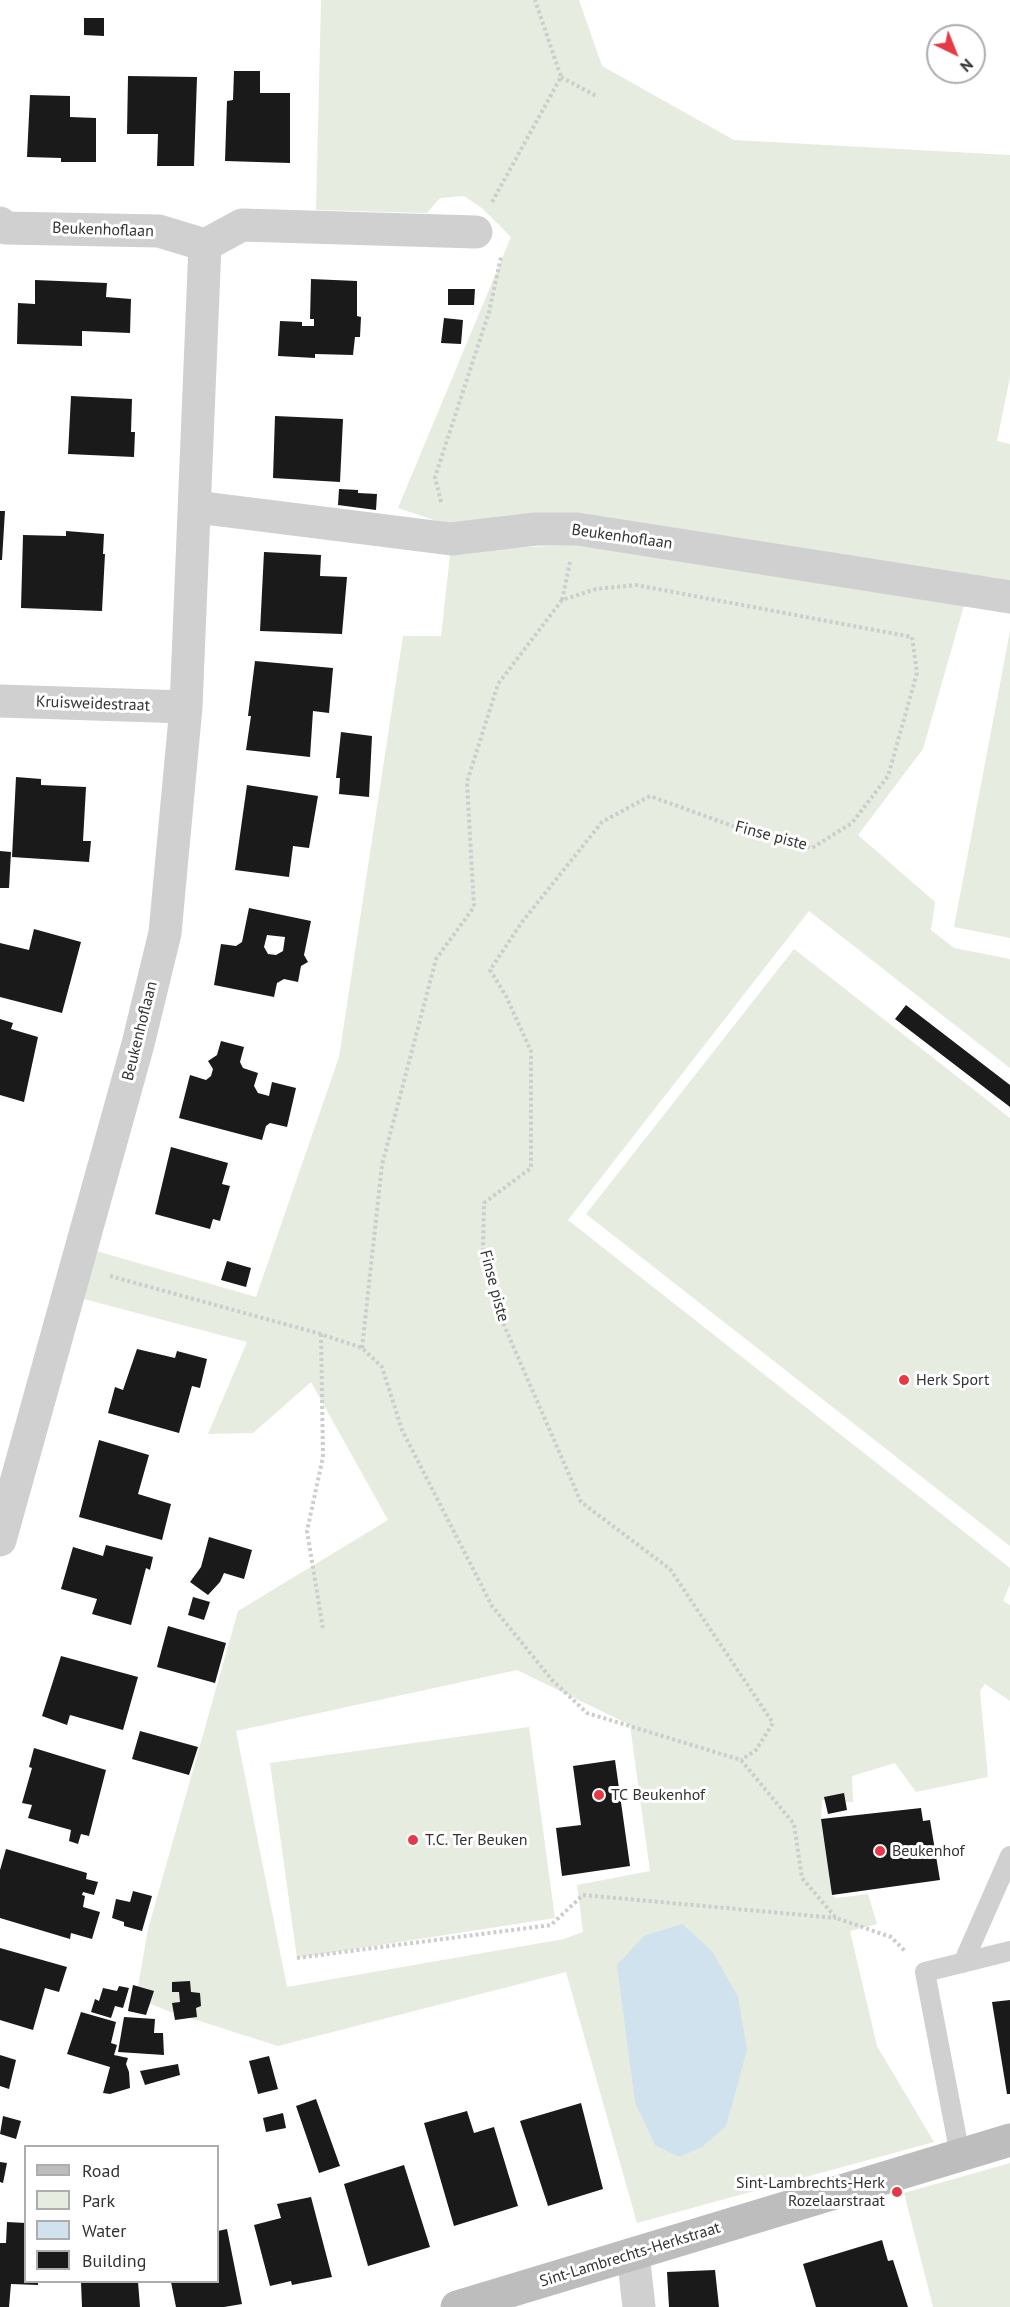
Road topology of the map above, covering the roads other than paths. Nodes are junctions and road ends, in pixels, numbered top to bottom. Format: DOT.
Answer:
graph roads {
  1 [pos="0,223"];
  2 [pos="476,232"];
  3 [pos="205,245"];
  4 [pos="196,507"];
  5 [pos="1010,597"];
  6 [pos="0,701"];
  7 [pos="186,707"];
  8 [pos="0,1540"];
  9 [pos="1010,1856"];
  10 [pos="1010,1951"];
  11 [pos="963,1963"];
  12 [pos="1010,2140"];
  13 [pos="960,2155"];
  14 [pos="633,2254"];
  15 [pos="457,2307"];
  16 [pos="639,2307"];
  1 -- 3 [label="street, Beukenhoflaan"];
  2 -- 3 [label="street"];
  3 -- 4 [label="street, Beukenhoflaan"];
  4 -- 5 [label="street, Beukenhoflaan"];
  4 -- 7 [label="street, Beukenhoflaan"];
  6 -- 7 [label="street, Kruisweidestraat"];
  7 -- 8 [label="street, Beukenhoflaan"];
  9 -- 11 [label="lane"];
  10 -- 11 [label="lane"];
  11 -- 13 [label="lane"];
  12 -- 13 [label="street, Sint-Lambrechts-Herkstraat"];
  13 -- 14 [label="street, Sint-Lambrechts-Herkstraat"];
  14 -- 15 [label="street, Sint-Lambrechts-Herkstraat"];
  14 -- 16 [label="street"];
}
